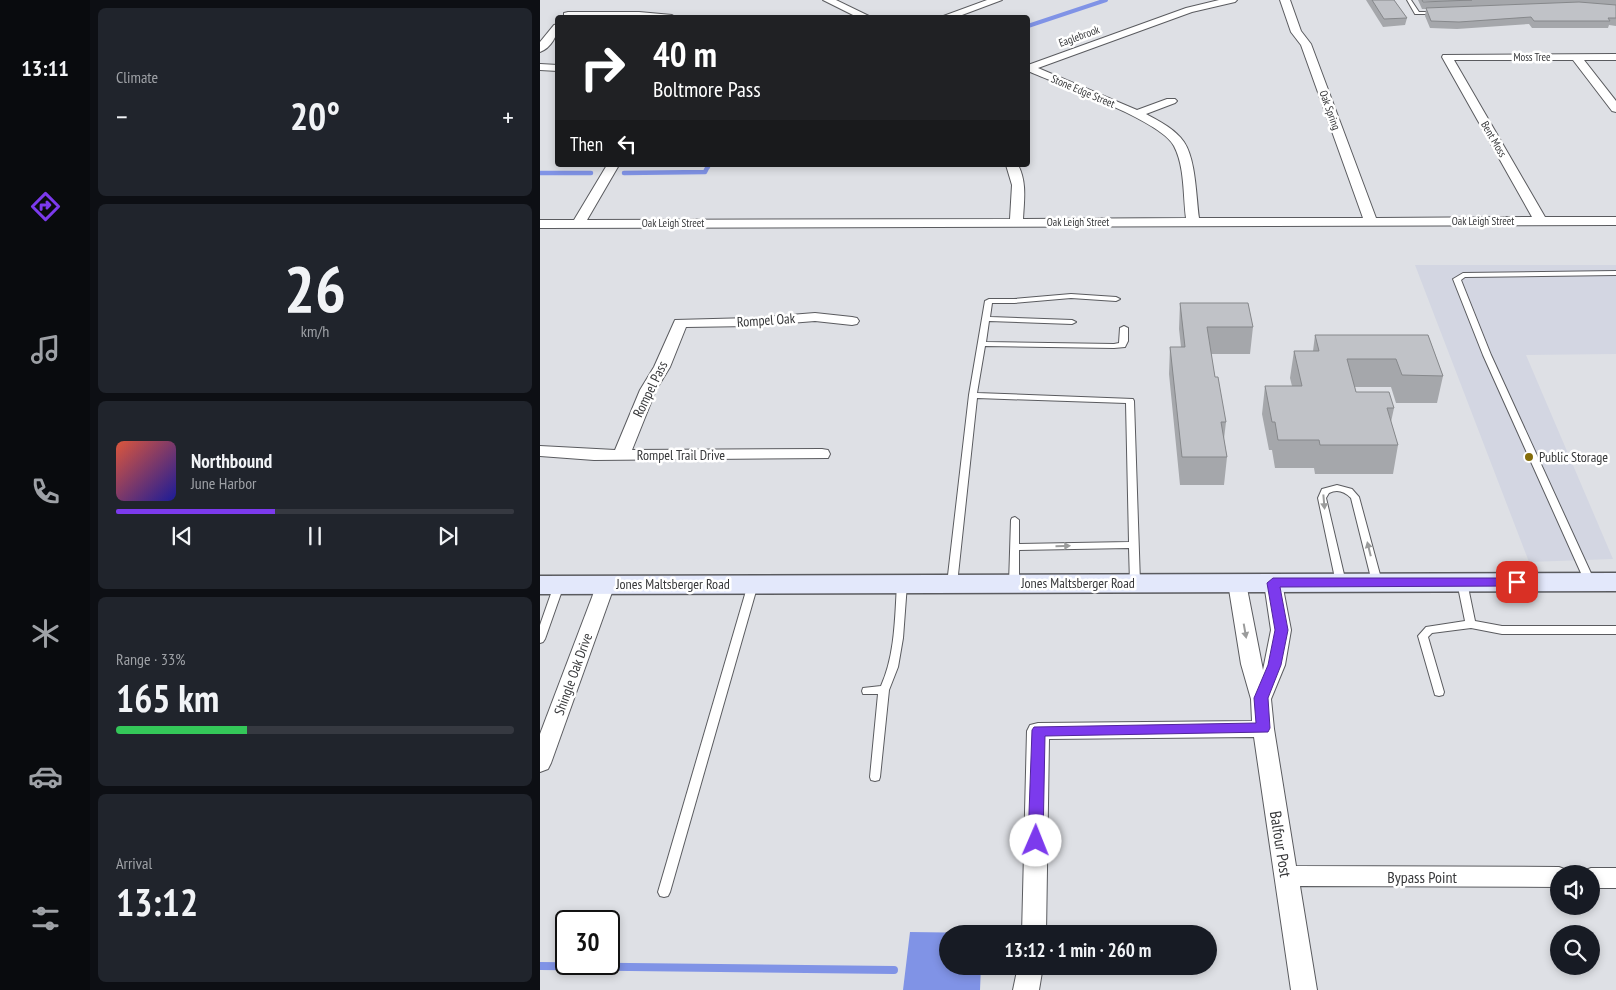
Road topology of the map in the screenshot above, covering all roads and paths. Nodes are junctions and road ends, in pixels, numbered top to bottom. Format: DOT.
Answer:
graph roads {
  1 [pos="828,0"];
  2 [pos="997,0"];
  3 [pos="1232,0"];
  4 [pos="1285,0"];
  5 [pos="1409,0"];
  6 [pos="569,13"];
  7 [pos="1446,13"];
  8 [pos="639,15"];
  9 [pos="861,15"];
  10 [pos="952,15"];
  11 [pos="1140,28"];
  12 [pos="555,31"];
  13 [pos="1153,33"];
  14 [pos="540,49"];
  15 [pos="1576,56"];
  16 [pos="1447,57"];
  17 [pos="1616,57"];
  18 [pos="540,67"];
  19 [pos="1030,67"];
  20 [pos="555,68"];
  21 [pos="1030,69"];
  22 [pos="1171,101"];
  23 [pos="1616,109"];
  24 [pos="1137,114"];
  25 [pos="612,167"];
  26 [pos="1013,167"];
  27 [pos="1541,221"];
  28 [pos="1616,221"];
  29 [pos="1016,222"];
  30 [pos="1193,222"];
  31 [pos="1371,222"];
  32 [pos="540,224"];
  33 [pos="579,224"];
  34 [pos="1616,273"];
  35 [pos="1116,299"];
  36 [pos="986,319"];
  37 [pos="852,322"];
  38 [pos="1072,322"];
  39 [pos="680,323"];
  40 [pos="1124,328"];
  41 [pos="982,344"];
  42 [pos="973,395"];
  43 [pos="540,451"];
  44 [pos="822,454"];
  45 [pos="621,455"];
  46 [pos="1015,520"];
  47 [pos="1134,545"];
  48 [pos="1014,547"];
  49 [pos="1340,582"];
  50 [pos="1377,582"];
  51 [pos="1462,582"];
  52 [pos="1603,582"];
  53 [pos="1135,583"];
  54 [pos="1238,583"];
  55 [pos="1273,583"];
  56 [pos="606,584"];
  57 [pos="753,584"];
  58 [pos="902,584"];
  59 [pos="952,584"];
  60 [pos="1014,584"];
  61 [pos="549,585"];
  62 [pos="1471,624"];
  63 [pos="1616,630"];
  64 [pos="540,639"];
  65 [pos="884,690"];
  66 [pos="867,691"];
  67 [pos="1439,692"];
  68 [pos="1261,698"];
  69 [pos="1263,728"];
  70 [pos="542,753"];
  71 [pos="875,777"];
  72 [pos="1286,876"];
  73 [pos="1550,877"];
  74 [pos="1600,878"];
  75 [pos="1616,878"];
  76 [pos="664,892"];
  77 [pos="1034,925"];
  78 [pos="1029,975"];
  79 [pos="1026,990"];
  80 [pos="1304,990"];
  1 -- 9 [label="street"];
  2 -- 10 [label="street"];
  3 -- 11 [label="street, Eaglebrook"];
  4 -- 31 [label="street, Oak Spring"];
  5 -- 7 [label="lane"];
  6 -- 8 [label="street"];
  11 -- 13 [label="street"];
  11 -- 19 [label="street, Eaglebrook"];
  12 -- 14 [label="street"];
  15 -- 16 [label="street, Moss Tree"];
  15 -- 17 [label="street, Moss Tree"];
  15 -- 23 [label="street"];
  16 -- 27 [label="street, Bent Moss"];
  18 -- 20 [label="street"];
  21 -- 24 [label="street, Stone Edge Street"];
  22 -- 24 [label="street"];
  24 -- 30 [label="street, Stone Edge Street"];
  25 -- 33 [label="street"];
  26 -- 29 [label="street"];
  27 -- 28 [label="street, Oak Leigh Street"];
  27 -- 31 [label="street, Oak Leigh Street"];
  29 -- 30 [label="street, Oak Leigh Street"];
  29 -- 33 [label="street, Oak Leigh Street"];
  30 -- 31 [label="street, Oak Leigh Street"];
  32 -- 33 [label="street, Oak Leigh Street"];
  34 -- 52 [label="lane"];
  35 -- 36 [label="lane"];
  36 -- 38 [label="lane"];
  36 -- 41 [label="lane"];
  37 -- 39 [label="street, Rompel Oak"];
  39 -- 45 [label="street, Rompel Pass"];
  40 -- 41 [label="lane"];
  41 -- 42 [label="lane"];
  42 -- 47 [label="lane"];
  42 -- 59 [label="lane"];
  43 -- 45 [label="street, Rompel Trail Drive"];
  44 -- 45 [label="street, Rompel Trail Drive"];
  46 -- 48 [label="lane"];
  48 -- 47 [label="lane, one-way"];
  47 -- 53 [label="lane"];
  48 -- 60 [label="lane"];
  49 -- 50 [label="main road, Jones Maltsberger Road"];
  50 -- 49 [label="lane, one-way"];
  49 -- 55 [label="main road, Jones Maltsberger Road"];
  50 -- 51 [label="main road, Jones Maltsberger Road"];
  51 -- 52 [label="main road, Jones Maltsberger Road"];
  51 -- 62 [label="lane"];
  53 -- 54 [label="main road, Jones Maltsberger Road"];
  53 -- 60 [label="main road, Jones Maltsberger Road"];
  54 -- 55 [label="main road, Jones Maltsberger Road"];
  54 -- 68 [label="street, Balfour Post, one-way"];
  55 -- 68 [label="street, Balfour Post"];
  56 -- 57 [label="main road, Jones Maltsberger Road"];
  56 -- 61 [label="main road, Jones Maltsberger Road"];
  56 -- 70 [label="street, Shingle Oak Drive"];
  57 -- 58 [label="main road, Jones Maltsberger Road"];
  57 -- 76 [label="lane"];
  58 -- 59 [label="main road, Jones Maltsberger Road"];
  58 -- 65 [label="lane"];
  59 -- 60 [label="main road, Jones Maltsberger Road"];
  61 -- 64 [label="lane"];
  62 -- 63 [label="lane"];
  62 -- 67 [label="lane"];
  65 -- 66 [label="lane"];
  65 -- 71 [label="lane"];
  68 -- 69 [label="street, Balfour Post"];
  69 -- 72 [label="street, Balfour Post"];
  69 -- 77 [label="street"];
  72 -- 73 [label="street, Bypass Point"];
  72 -- 80 [label="street, Balfour Post"];
  74 -- 75 [label="street"];
  78 -- 79 [label="street"];
}
